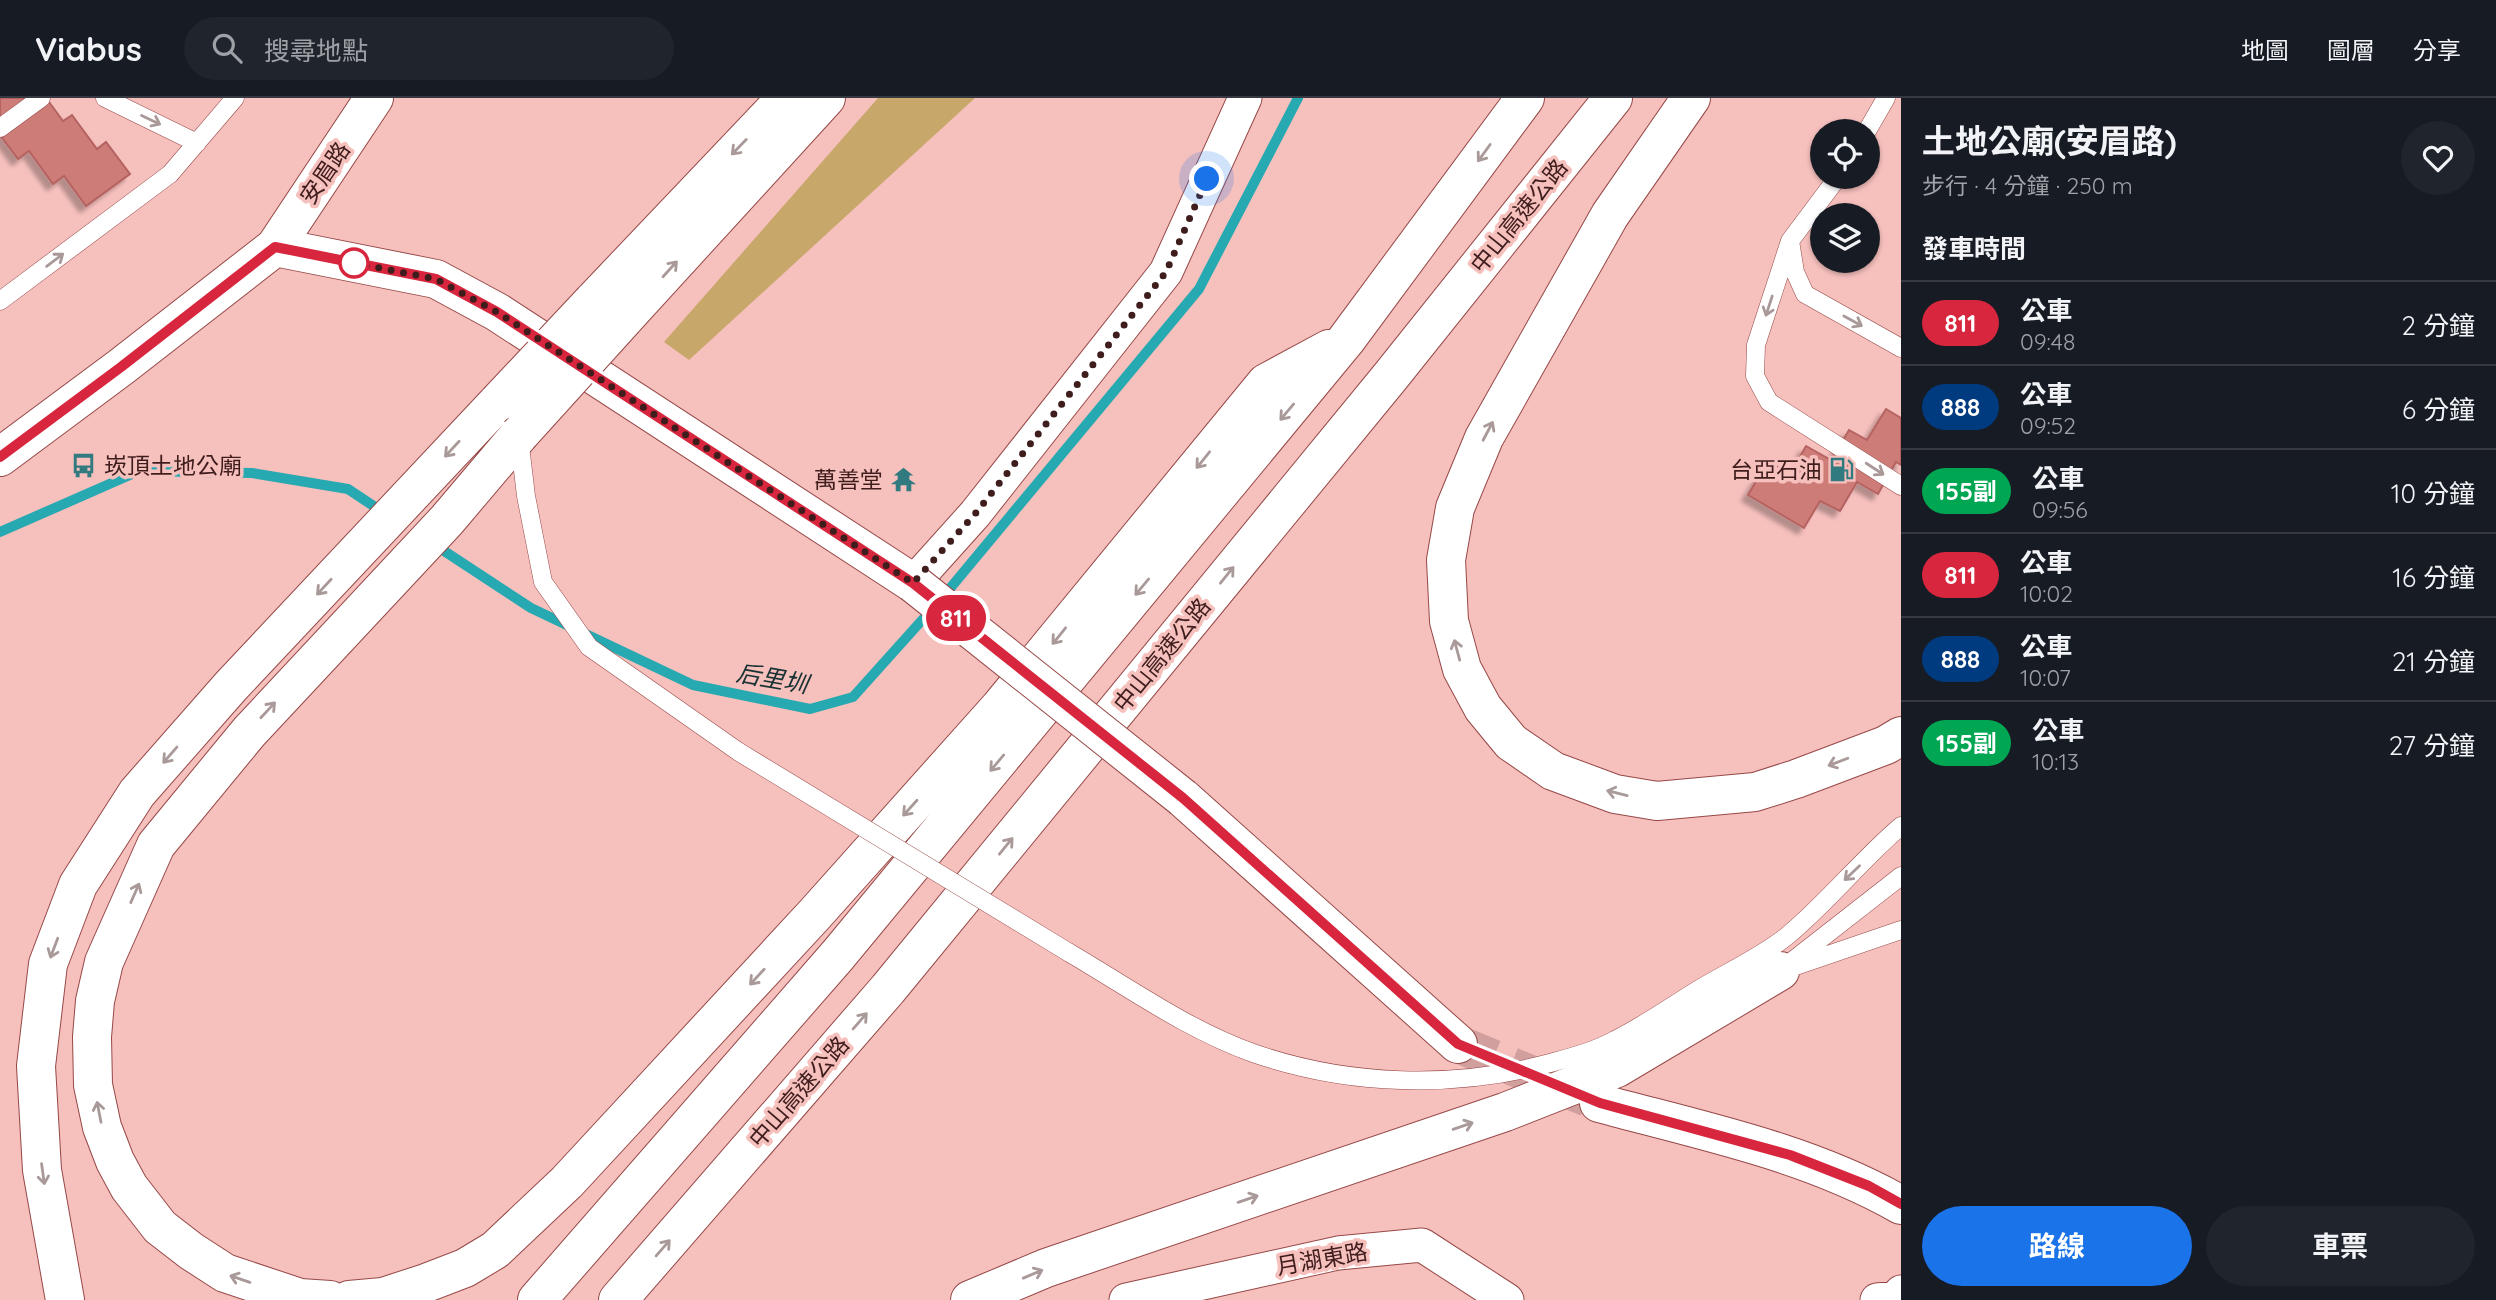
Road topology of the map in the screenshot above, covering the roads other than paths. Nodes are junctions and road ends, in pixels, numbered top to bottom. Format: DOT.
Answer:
graph roads {
  1 [pos="41,98"];
  2 [pos="105,98"];
  3 [pos="236,98"];
  4 [pos="374,98"];
  5 [pos="786,98"];
  6 [pos="826,98"];
  7 [pos="1245,98"];
  8 [pos="1525,98"];
  9 [pos="1613,98"];
  10 [pos="1691,98"];
  11 [pos="1886,98"];
  12 [pos="1874,119"];
  13 [pos="0,128"];
  14 [pos="197,143"];
  15 [pos="1829,189"];
  16 [pos="1790,241"];
  17 [pos="275,247"];
  18 [pos="0,301"];
  19 [pos="609,310"];
  20 [pos="1346,340"];
  21 [pos="1901,348"];
  22 [pos="508,418"];
  23 [pos="0,457"];
  24 [pos="1901,486"];
  25 [pos="913,583"];
  26 [pos="1901,736"];
  27 [pos="1901,826"];
  28 [pos="1901,876"];
  29 [pos="1901,930"];
  30 [pos="1780,971"];
  31 [pos="1646,1022"];
  32 [pos="1458,1044"];
  33 [pos="1600,1103"];
  34 [pos="1901,1205"];
  35 [pos="1901,1292"];
  36 [pos="65,1300"];
  37 [pos="330,1300"];
  38 [pos="349,1300"];
  39 [pos="537,1300"];
  40 [pos="618,1300"];
  41 [pos="970,1300"];
  42 [pos="1126,1300"];
  43 [pos="1507,1300"];
  44 [pos="1877,1300"];
  1 -- 13 [label="lane"];
  2 -- 14 [label="lane, one-way"];
  3 -- 14 [label="lane"];
  4 -- 17 [label="main road, 安眉路"];
  5 -- 19 [label="main road, one-way"];
  19 -- 6 [label="main road, one-way"];
  7 -- 25 [label="street"];
  8 -- 20 [label="main road, one-way"];
  40 -- 9 [label="main road, 中山高速公路, one-way"];
  26 -- 10 [label="main road, one-way"];
  11 -- 12 [label="lane"];
  18 -- 14 [label="lane, one-way"];
  15 -- 16 [label="lane"];
  16 -- 21 [label="lane, one-way"];
  16 -- 24 [label="lane, one-way"];
  17 -- 23 [label="main road, 安眉路"];
  17 -- 25 [label="main road"];
  19 -- 22 [label="main road, bridge"];
  20 -- 38 [label="main road, one-way"];
  20 -- 39 [label="main road, one-way"];
  22 -- 31 [label="lane, bridge"];
  22 -- 36 [label="main road, one-way"];
  37 -- 22 [label="main road, one-way"];
  25 -- 32 [label="main road, bridge"];
  27 -- 31 [label="lane, one-way"];
  28 -- 30 [label="lane"];
  29 -- 30 [label="lane"];
  30 -- 31 [label="lane"];
  41 -- 30 [label="main road, one-way"];
  33 -- 34 [label="main road"];
  35 -- 44 [label="street"];
  42 -- 43 [label="street, 月湖東路"];
}
